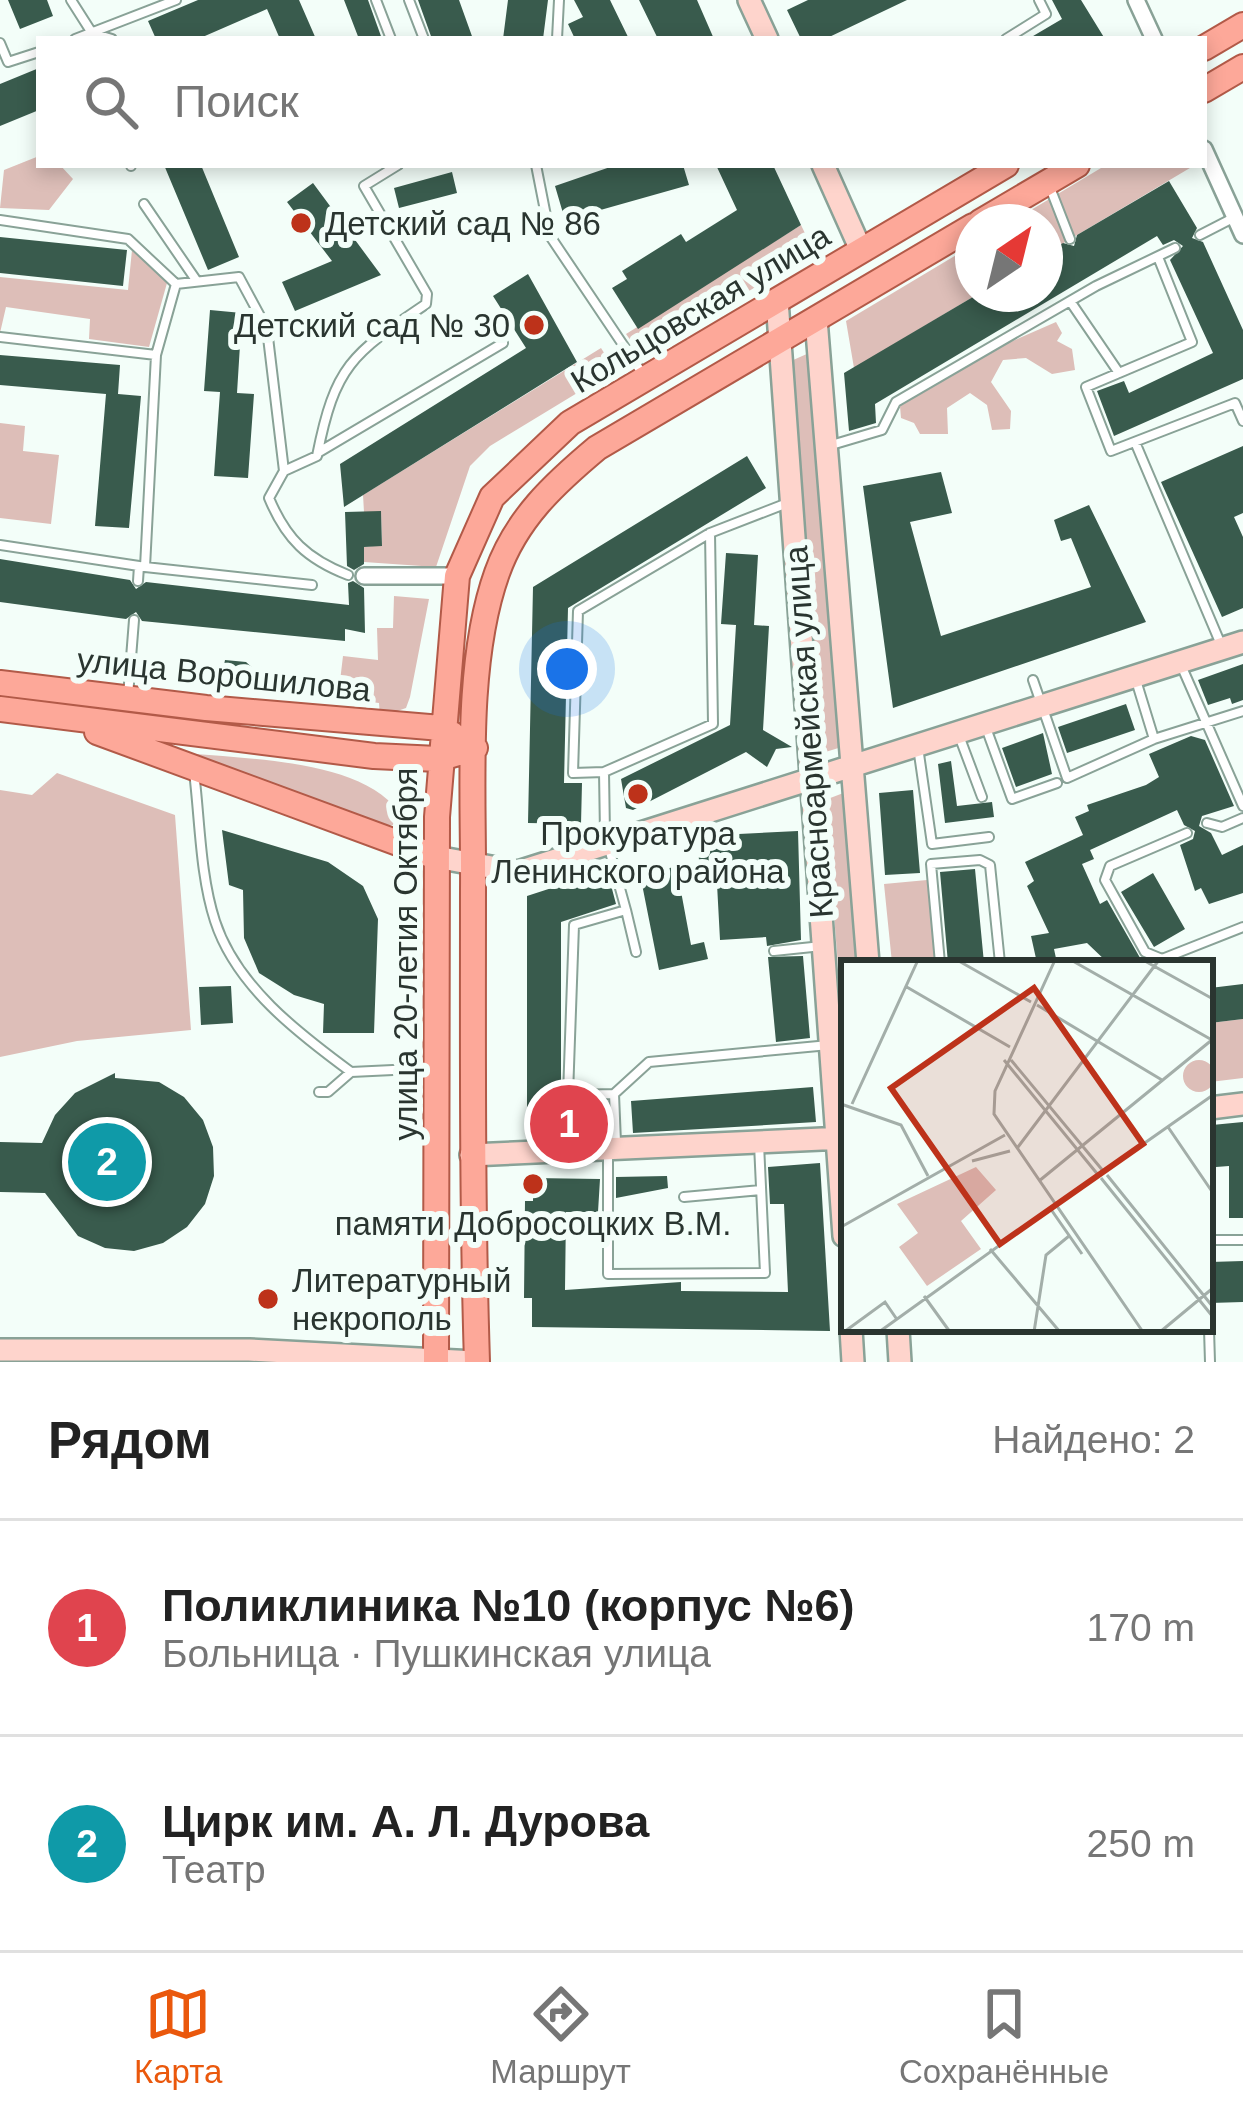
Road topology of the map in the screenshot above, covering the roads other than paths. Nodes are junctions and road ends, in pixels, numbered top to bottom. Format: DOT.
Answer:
graph roads {
  1 [pos="71,0"];
  2 [pos="176,0"];
  3 [pos="376,0"];
  4 [pos="409,0"];
  5 [pos="560,0"];
  6 [pos="749,0"];
  7 [pos="1039,0"];
  8 [pos="1136,0"];
  9 [pos="1243,26"];
  10 [pos="92,33"];
  11 [pos="84,36"];
  12 [pos="102,36"];
  13 [pos="390,36"];
  14 [pos="423,36"];
  15 [pos="557,36"];
  16 [pos="766,36"];
  17 [pos="1011,36"];
  18 [pos="1153,36"];
  19 [pos="0,43"];
  20 [pos="1207,46"];
  21 [pos="36,53"];
  22 [pos="1243,67"];
  23 [pos="1207,88"];
  24 [pos="1207,156"];
  25 [pos="393,168"];
  26 [pos="537,168"];
  27 [pos="824,168"];
  28 [pos="1001,168"];
  29 [pos="1072,168"];
  30 [pos="1048,182"];
  31 [pos="145,204"];
  32 [pos="1011,204"];
  33 [pos="1235,217"];
  34 [pos="0,220"];
  35 [pos="1200,235"];
  36 [pos="1243,236"];
  37 [pos="955,237"];
  38 [pos="1070,239"];
  39 [pos="1175,248"];
  40 [pos="861,250"];
  41 [pos="1159,256"];
  42 [pos="1090,276"];
  43 [pos="196,280"];
  44 [pos="176,284"];
  45 [pos="1096,286"];
  46 [pos="777,300"];
  47 [pos="1070,301"];
  48 [pos="816,319"];
  49 [pos="0,337"];
  50 [pos="781,340"];
  51 [pos="503,343"];
  52 [pos="156,355"];
  53 [pos="1119,373"];
  54 [pos="644,378"];
  55 [pos="1243,421"];
  56 [pos="1135,442"];
  57 [pos="826,446"];
  58 [pos="317,453"];
  59 [pos="284,471"];
  60 [pos="791,502"];
  61 [pos="710,533"];
  62 [pos="0,545"];
  63 [pos="467,549"];
  64 [pos="142,566"];
  65 [pos="356,576"];
  66 [pos="457,576"];
  67 [pos="138,581"];
  68 [pos="313,584"];
  69 [pos="488,608"];
  70 [pos="134,620"];
  71 [pos="1233,645"];
  72 [pos="1180,662"];
  73 [pos="1135,676"];
  74 [pos="1033,680"];
  75 [pos="0,682"];
  76 [pos="128,699"];
  77 [pos="1042,706"];
  78 [pos="0,709"];
  79 [pos="1243,711"];
  80 [pos="56,717"];
  81 [pos="1204,721"];
  82 [pos="985,723"];
  83 [pos="441,728"];
  84 [pos="957,732"];
  85 [pos="1154,739"];
  86 [pos="918,745"];
  87 [pos="475,748"];
  88 [pos="438,759"];
  89 [pos="852,766"];
  90 [pos="193,768"];
  91 [pos="604,772"];
  92 [pos="811,777"];
  93 [pos="1057,783"];
  94 [pos="982,797"];
  95 [pos="1243,806"];
  96 [pos="1243,818"];
  97 [pos="1207,823"];
  98 [pos="1187,833"];
  99 [pos="989,837"];
  100 [pos="610,847"];
  101 [pos="436,857"];
  102 [pos="473,861"];
  103 [pos="626,910"];
  104 [pos="1243,927"];
  105 [pos="824,946"];
  106 [pos="774,951"];
  107 [pos="636,952"];
  108 [pos="868,960"];
  109 [pos="940,960"];
  110 [pos="1000,960"];
  111 [pos="830,1045"];
  112 [pos="436,1067"];
  113 [pos="351,1072"];
  114 [pos="320,1092"];
  115 [pos="614,1094"];
  116 [pos="1243,1104"];
  117 [pos="1213,1108"];
  118 [pos="840,1138"];
  119 [pos="759,1143"];
  120 [pos="613,1151"];
  121 [pos="471,1155"];
  122 [pos="761,1190"];
  123 [pos="684,1197"];
  124 [pos="851,1332"];
  125 [pos="898,1332"];
  126 [pos="1209,1332"];
  127 [pos="0,1351"];
  128 [pos="249,1356"];
  129 [pos="437,1361"];
  130 [pos="476,1362"];
  131 [pos="853,1362"];
  132 [pos="900,1362"];
  133 [pos="1210,1362"];
  1 -- 10 [label="lane"];
  2 -- 10 [label="lane"];
  3 -- 13 [label="lane"];
  4 -- 14 [label="lane"];
  5 -- 15 [label="lane"];
  6 -- 16 [label="street"];
  7 -- 17 [label="lane"];
  8 -- 18 [label="street"];
  9 -- 20 [label="main road"];
  10 -- 11 [label="lane"];
  10 -- 12 [label="lane"];
  19 -- 21 [label="lane"];
  22 -- 23 [label="main road"];
  24 -- 33 [label="street"];
  25 -- 58 [label="lane"];
  26 -- 54 [label="lane"];
  27 -- 40 [label="street"];
  28 -- 40 [label="main road, Кольцовская улица"];
  29 -- 30 [label="main road, Кольцовская улица"];
  30 -- 32 [label="main road, Кольцовская улица"];
  30 -- 38 [label="lane"];
  31 -- 43 [label="lane"];
  33 -- 35 [label="lane"];
  33 -- 36 [label="street"];
  34 -- 44 [label="lane"];
  37 -- 48 [label="main road, Кольцовская улица"];
  39 -- 41 [label="lane"];
  40 -- 46 [label="main road, Кольцовская улица"];
  41 -- 45 [label="lane"];
  41 -- 53 [label="lane"];
  42 -- 45 [label="lane"];
  43 -- 44 [label="lane"];
  43 -- 59 [label="lane"];
  44 -- 52 [label="lane"];
  45 -- 47 [label="lane"];
  46 -- 50 [label="street, Красноармейская улица"];
  46 -- 54 [label="main road, Кольцовская улица"];
  47 -- 53 [label="lane"];
  47 -- 57 [label="lane"];
  48 -- 50 [label="main road, Кольцовская улица"];
  48 -- 57 [label="street, Красноармейская улица"];
  49 -- 52 [label="lane"];
  50 -- 60 [label="street, Красноармейская улица"];
  50 -- 69 [label="main road, Кольцовская улица"];
  51 -- 58 [label="lane"];
  52 -- 64 [label="lane"];
  53 -- 56 [label="lane"];
  54 -- 63 [label="main road, Кольцовская улица"];
  55 -- 56 [label="lane"];
  56 -- 71 [label="lane"];
  57 -- 89 [label="street, Красноармейская улица"];
  58 -- 59 [label="lane"];
  59 -- 65 [label="lane"];
  60 -- 61 [label="lane"];
  60 -- 92 [label="street, Красноармейская улица"];
  61 -- 91 [label="lane"];
  61 -- 91 [label="lane"];
  62 -- 64 [label="lane"];
  63 -- 66 [label="main road, улица 20-летия Октября"];
  64 -- 67 [label="lane"];
  64 -- 68 [label="lane"];
  65 -- 66 [label="street"];
  66 -- 83 [label="main road, улица 20-летия Октября"];
  69 -- 87 [label="main road, улица 20-летия Октября"];
  70 -- 76 [label="lane"];
  71 -- 72 [label="street"];
  72 -- 73 [label="street"];
  72 -- 81 [label="lane"];
  73 -- 77 [label="street"];
  73 -- 85 [label="lane"];
  74 -- 77 [label="lane"];
  75 -- 76 [label="main road, улица Ворошилова"];
  76 -- 83 [label="main road, улица Ворошилова"];
  77 -- 82 [label="street"];
  77 -- 85 [label="lane"];
  78 -- 80 [label="main road, улица Ворошилова"];
  79 -- 81 [label="lane"];
  80 -- 88 [label="main road, улица Ворошилова"];
  80 -- 90 [label="main road"];
  81 -- 85 [label="lane"];
  81 -- 95 [label="lane"];
  82 -- 84 [label="street"];
  82 -- 93 [label="lane"];
  83 -- 87 [label="main road"];
  83 -- 88 [label="main road, улица 20-летия Октября"];
  84 -- 86 [label="street"];
  84 -- 94 [label="lane"];
  86 -- 89 [label="street"];
  86 -- 99 [label="lane"];
  87 -- 88 [label="main road"];
  87 -- 102 [label="main road, улица 20-летия Октября"];
  88 -- 101 [label="main road, улица 20-летия Октября"];
  89 -- 92 [label="street"];
  89 -- 108 [label="street, Красноармейская улица"];
  90 -- 101 [label="main road"];
  90 -- 113 [label="lane"];
  91 -- 100 [label="lane"];
  92 -- 100 [label="street"];
  92 -- 105 [label="street, Красноармейская улица"];
  96 -- 97 [label="lane"];
  98 -- 104 [label="lane"];
  100 -- 102 [label="street"];
  100 -- 103 [label="lane"];
  101 -- 102 [label="street"];
  101 -- 112 [label="main road, улица 20-летия Октября"];
  102 -- 121 [label="main road, улица 20-летия Октября"];
  103 -- 107 [label="lane"];
  103 -- 115 [label="lane"];
  105 -- 106 [label="lane"];
  105 -- 111 [label="street, Красноармейская улица"];
  109 -- 110 [label="lane"];
  111 -- 115 [label="lane"];
  111 -- 118 [label="street, Красноармейская улица"];
  112 -- 113 [label="lane"];
  112 -- 129 [label="main road, улица 20-летия Октября"];
  113 -- 114 [label="lane"];
  115 -- 120 [label="lane"];
  116 -- 117 [label="street"];
  118 -- 119 [label="street"];
  119 -- 120 [label="street"];
  119 -- 122 [label="lane"];
  120 -- 121 [label="street"];
  120 -- 122 [label="lane"];
  121 -- 130 [label="main road, улица 20-летия Октября"];
  122 -- 123 [label="lane"];
  124 -- 131 [label="street"];
  125 -- 132 [label="street"];
  126 -- 133 [label="lane"];
  127 -- 128 [label="street"];
  128 -- 129 [label="street"];
  129 -- 130 [label="street"];
}
